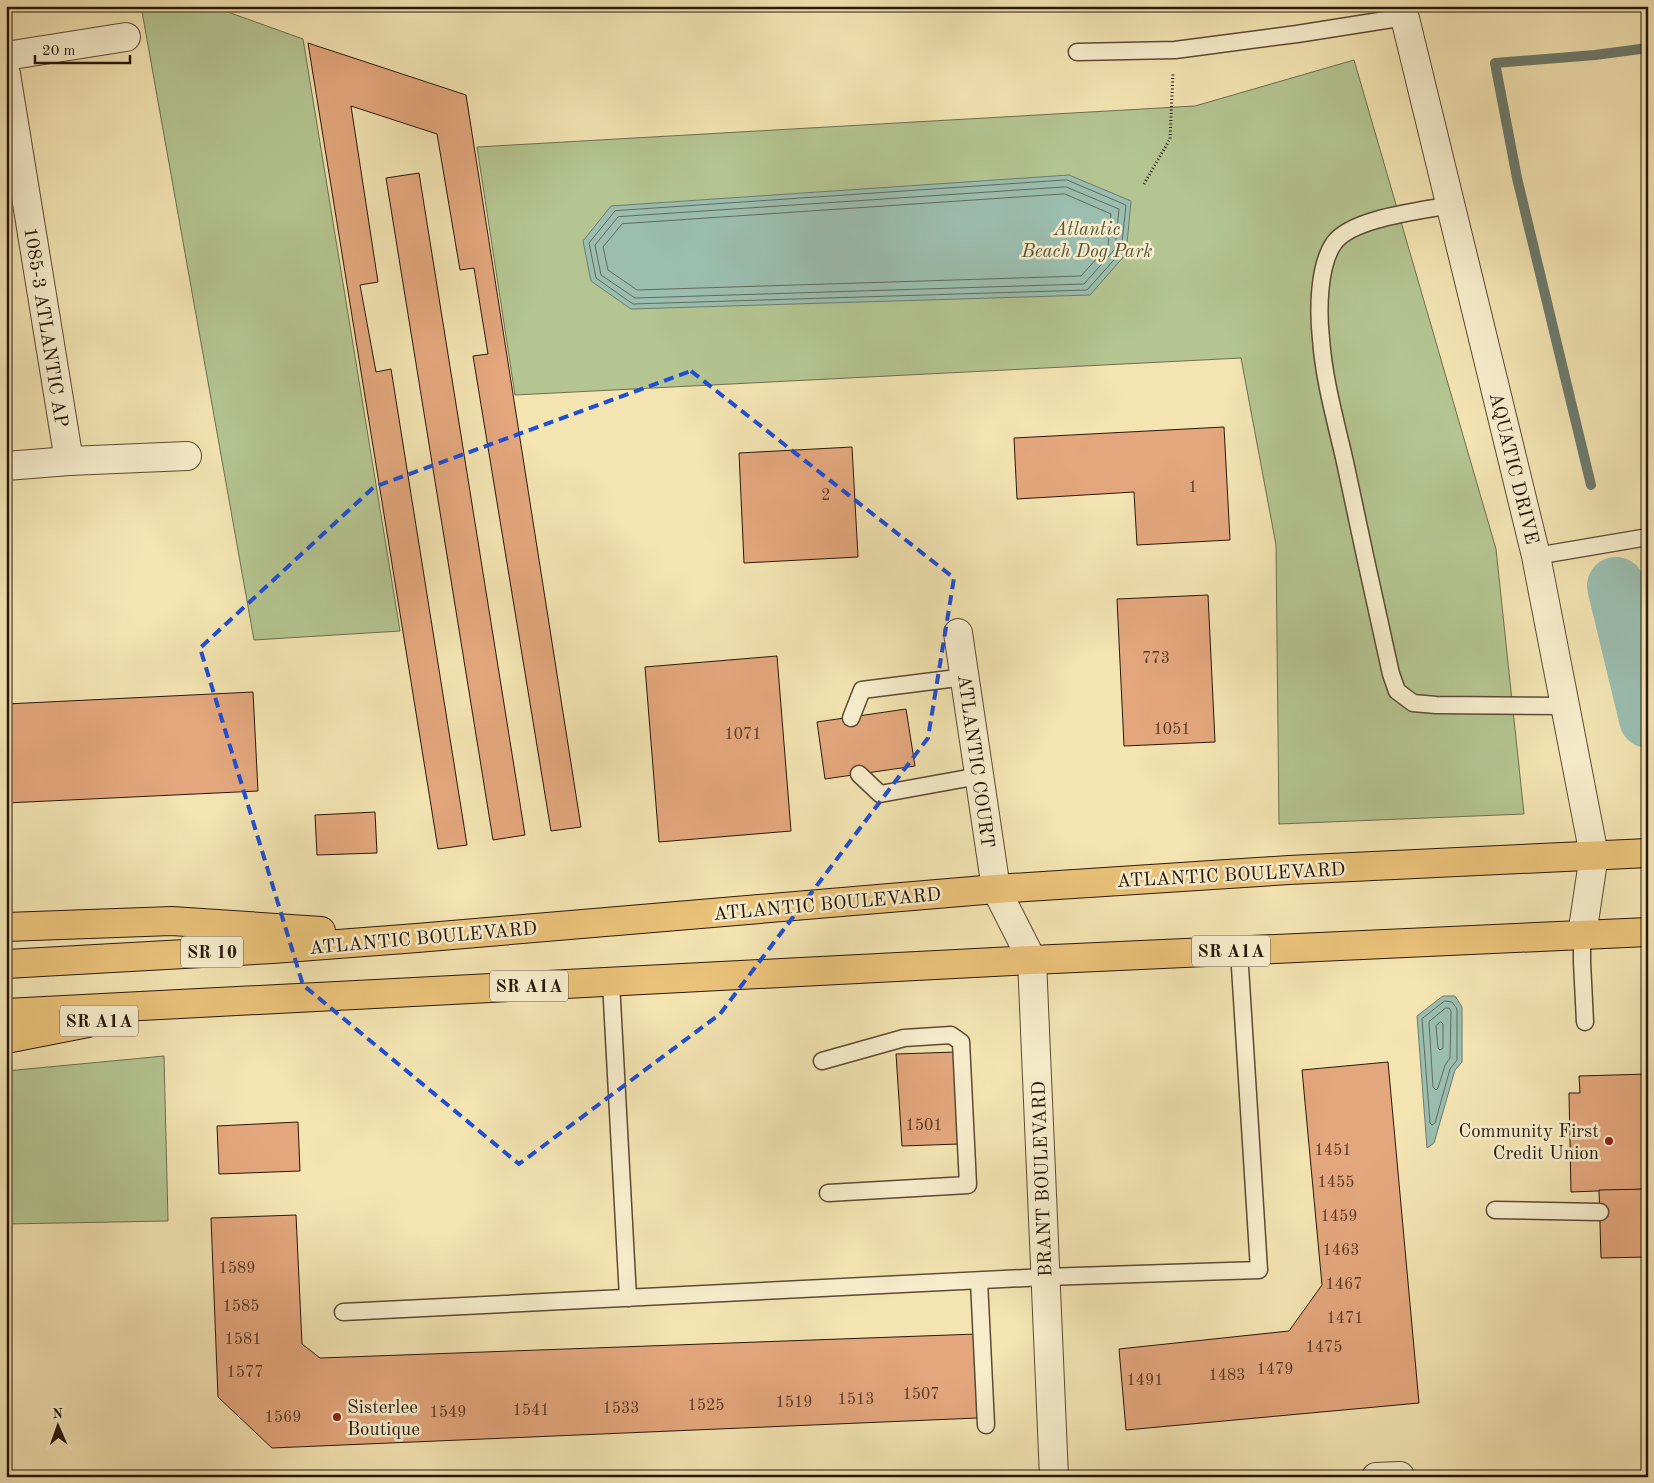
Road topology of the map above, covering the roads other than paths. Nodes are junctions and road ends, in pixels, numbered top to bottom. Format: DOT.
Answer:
graph roads {
  1 [pos="1404,12"];
  2 [pos="126,37"];
  3 [pos="1076,52"];
  4 [pos="6,56"];
  5 [pos="6,74"];
  6 [pos="1451,205"];
  7 [pos="187,456"];
  8 [pos="69,461"];
  9 [pos="6,466"];
  10 [pos="1648,537"];
  11 [pos="1536,556"];
  12 [pos="958,633"];
  13 [pos="965,677"];
  14 [pos="1565,706"];
  15 [pos="850,718"];
  16 [pos="859,774"];
  17 [pos="979,776"];
  18 [pos="1648,853"];
  19 [pos="1594,855"];
  20 [pos="996,889"];
  21 [pos="6,927"];
  22 [pos="1648,932"];
  23 [pos="1582,935"];
  24 [pos="417,938"];
  25 [pos="1239,951"];
  26 [pos="1032,960"];
  27 [pos="6,964"];
  28 [pos="612,982"];
  29 [pos="192,1003"];
  30 [pos="6,1013"];
  31 [pos="1585,1022"];
  32 [pos="6,1039"];
  33 [pos="822,1062"];
  34 [pos="828,1193"];
  35 [pos="1495,1210"];
  36 [pos="1600,1212"];
  37 [pos="1045,1277"];
  38 [pos="979,1281"];
  39 [pos="628,1298"];
  40 [pos="343,1312"];
  41 [pos="986,1425"];
  42 [pos="1054,1477"];
  1 -- 3 [label="lane"];
  1 -- 6 [label="street, AQUATIC DRIVE"];
  2 -- 4 [label="street"];
  5 -- 8 [label="street, 1085-3 ATLANTIC AP"];
  6 -- 11 [label="street, AQUATIC DRIVE"];
  6 -- 14 [label="lane"];
  7 -- 8 [label="street"];
  8 -- 9 [label="street"];
  10 -- 11 [label="lane"];
  11 -- 14 [label="street, AQUATIC DRIVE"];
  12 -- 13 [label="street, ATLANTIC COURT"];
  13 -- 15 [label="lane"];
  13 -- 17 [label="street, ATLANTIC COURT"];
  14 -- 19 [label="street, AQUATIC DRIVE"];
  16 -- 17 [label="lane"];
  17 -- 20 [label="street, ATLANTIC COURT"];
  18 -- 19 [label="highway, ATLANTIC BOULEVARD"];
  19 -- 20 [label="highway, ATLANTIC BOULEVARD"];
  19 -- 23 [label="street, AQUATIC DRIVE"];
  20 -- 24 [label="highway, ATLANTIC BOULEVARD"];
  20 -- 26 [label="street, BRANT BOULEVARD"];
  21 -- 24 [label="highway"];
  22 -- 23 [label="highway, SR A1A"];
  23 -- 25 [label="highway, SR A1A"];
  23 -- 31 [label="lane"];
  24 -- 27 [label="highway, ATLANTIC BOULEVARD / SR 10"];
  25 -- 26 [label="highway, SR A1A"];
  25 -- 37 [label="lane"];
  26 -- 28 [label="highway, SR A1A"];
  26 -- 37 [label="street, BRANT BOULEVARD"];
  28 -- 29 [label="highway, SR A1A"];
  28 -- 39 [label="lane"];
  29 -- 30 [label="highway"];
  29 -- 32 [label="highway, SR A1A"];
  33 -- 34 [label="lane"];
  35 -- 36 [label="lane"];
  37 -- 38 [label="lane"];
  37 -- 42 [label="street, BRANT BOULEVARD"];
  38 -- 39 [label="lane"];
  38 -- 41 [label="lane"];
  39 -- 40 [label="lane"];
}
